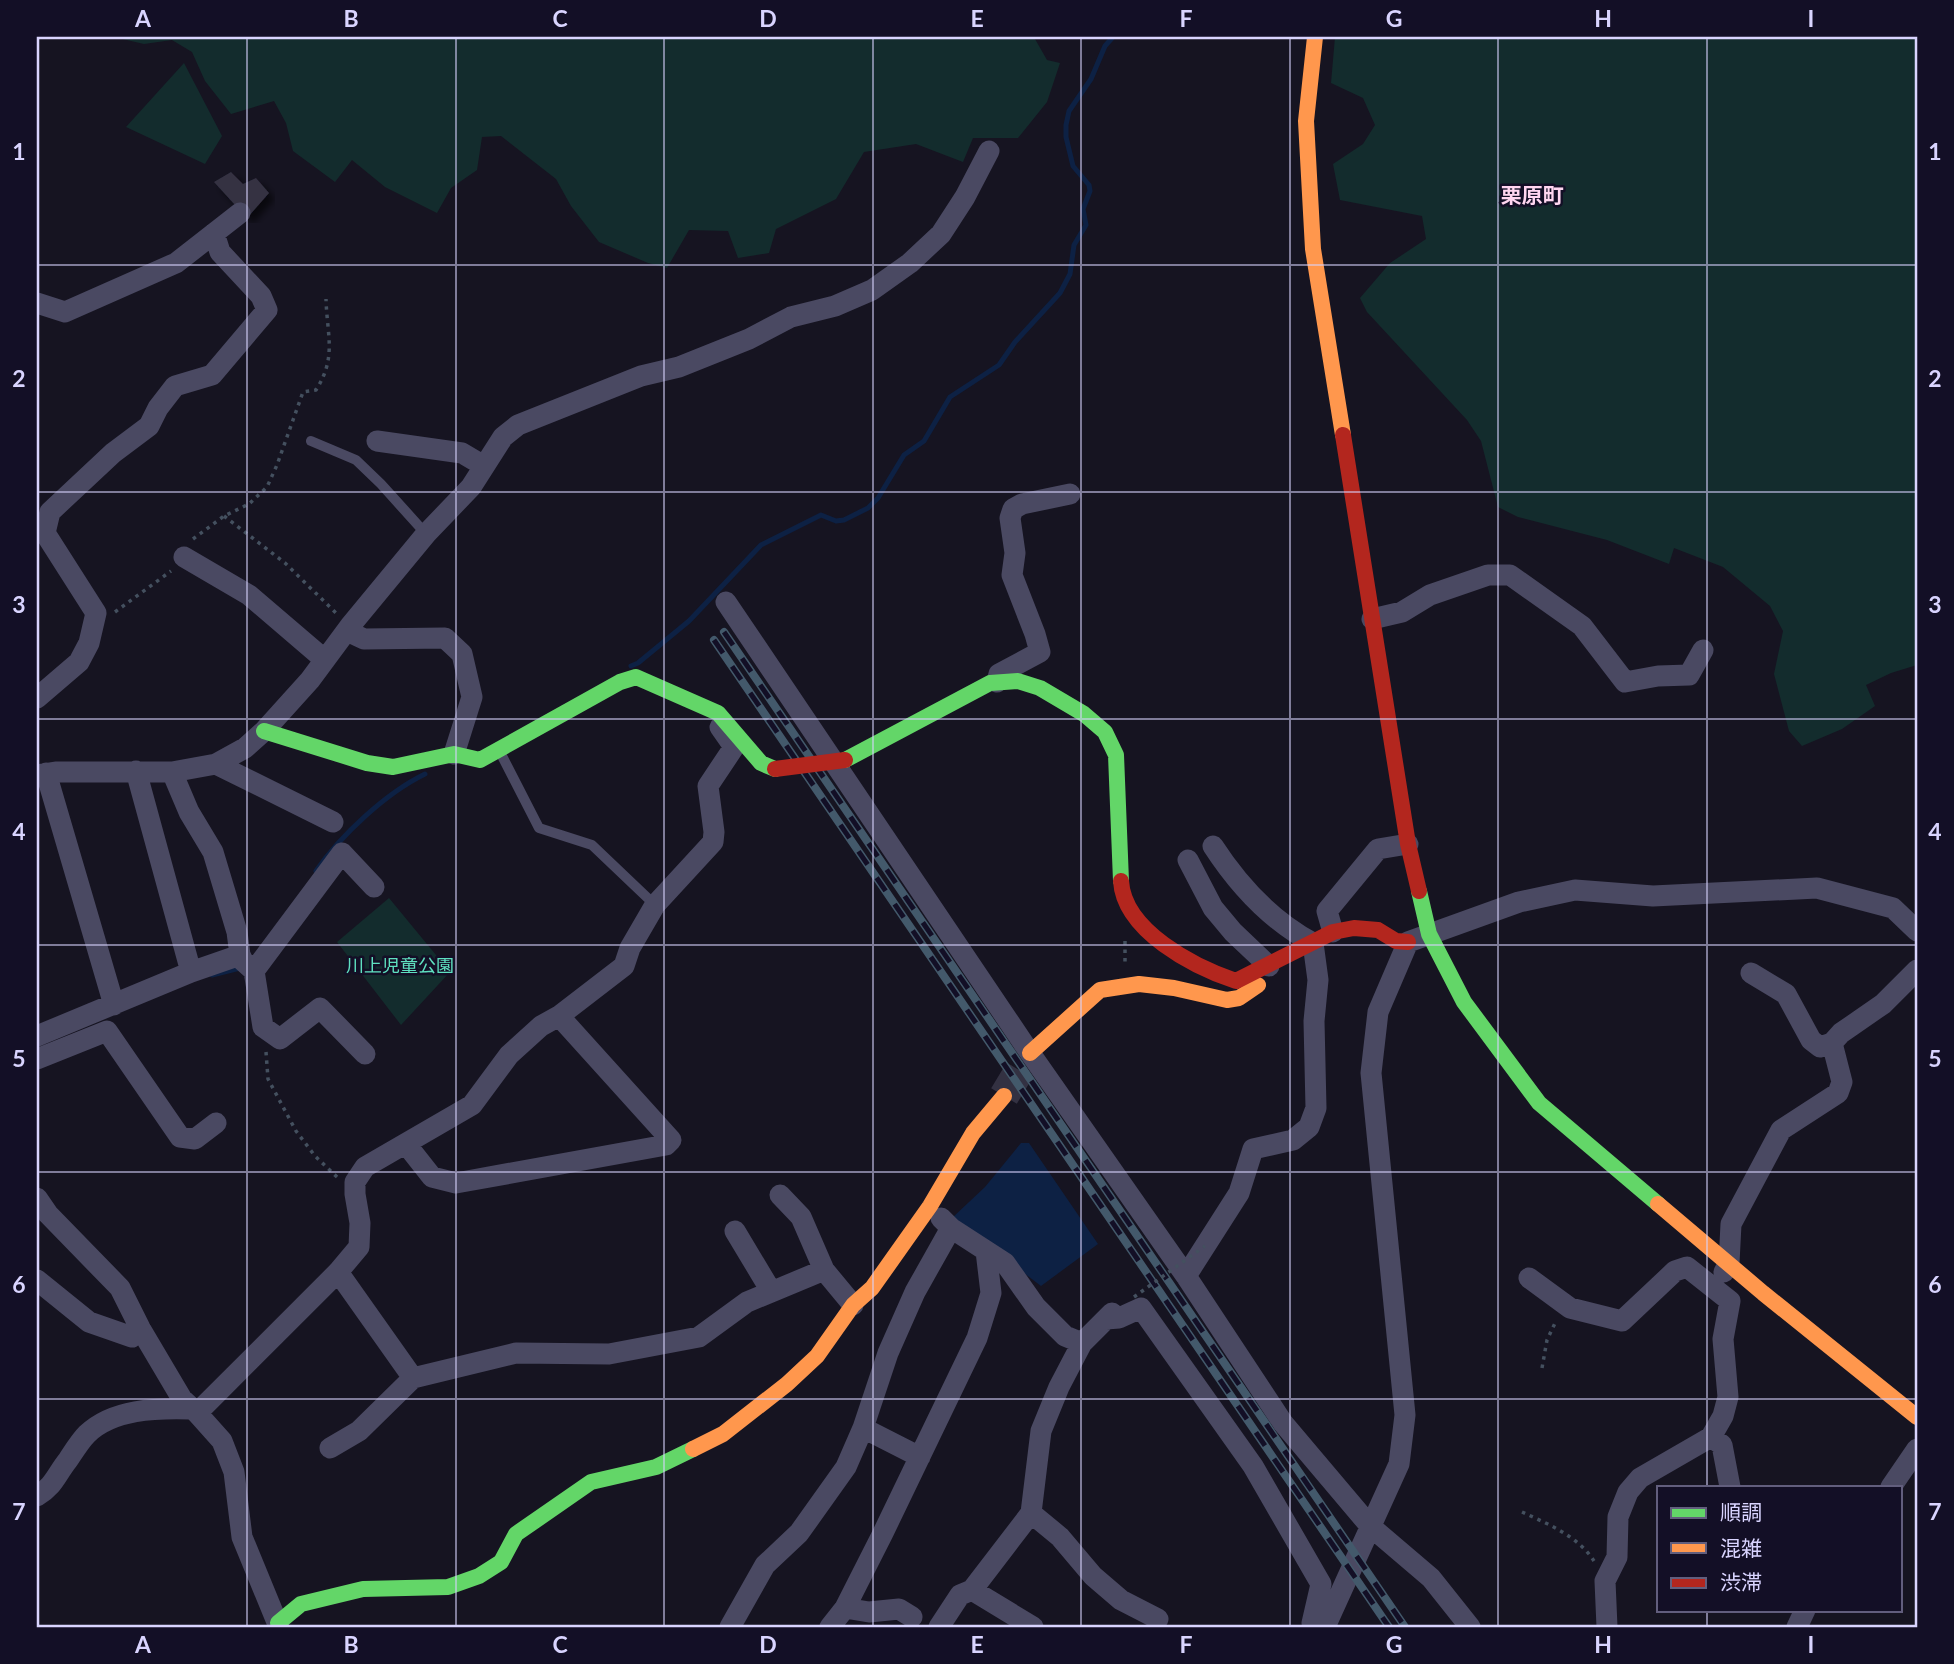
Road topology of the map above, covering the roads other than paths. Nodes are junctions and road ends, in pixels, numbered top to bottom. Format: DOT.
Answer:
graph roads {
  1 [pos="1315,37"];
  2 [pos="989,151"];
  3 [pos="240,213"];
  4 [pos="214,233"];
  5 [pos="37,303"];
  6 [pos="312,441"];
  7 [pos="377,441"];
  8 [pos="484,466"];
  9 [pos="1070,494"];
  10 [pos="426,534"];
  11 [pos="184,557"];
  12 [pos="726,602"];
  13 [pos="1373,618"];
  14 [pos="348,629"];
  15 [pos="1703,650"];
  16 [pos="325,660"];
  17 [pos="997,682"];
  18 [pos="37,698"];
  19 [pos="691,701"];
  20 [pos="264,731"];
  21 [pos="499,750"];
  22 [pos="465,756"];
  23 [pos="216,764"];
  24 [pos="136,771"];
  25 [pos="172,772"];
  26 [pos="41,774"];
  27 [pos="333,822"];
  28 [pos="1408,844"];
  29 [pos="1213,846"];
  30 [pos="1188,860"];
  31 [pos="373,887"];
  32 [pos="655,905"];
  33 [pos="1917,931"];
  34 [pos="1333,932"];
  35 [pos="1429,934"];
  36 [pos="1408,942"];
  37 [pos="1313,943"];
  38 [pos="247,964"];
  39 [pos="1273,964"];
  40 [pos="1917,970"];
  41 [pos="191,972"];
  42 [pos="1751,973"];
  43 [pos="114,1005"];
  44 [pos="559,1016"];
  45 [pos="37,1037"];
  46 [pos="1832,1043"];
  47 [pos="1030,1053"];
  48 [pos="365,1054"];
  49 [pos="37,1059"];
  50 [pos="1004,1096"];
  51 [pos="216,1123"];
  52 [pos="406,1144"];
  53 [pos="780,1195"];
  54 [pos="37,1198"];
  55 [pos="930,1206"];
  56 [pos="951,1228"];
  57 [pos="735,1231"];
  58 [pos="986,1251"];
  59 [pos="1729,1263"];
  60 [pos="824,1270"];
  61 [pos="338,1272"];
  62 [pos="1185,1276"];
  63 [pos="1529,1278"];
  64 [pos="37,1280"];
  65 [pos="1715,1289"];
  66 [pos="771,1292"];
  67 [pos="853,1305"];
  68 [pos="140,1328"];
  69 [pos="1082,1343"];
  70 [pos="413,1378"];
  71 [pos="194,1411"];
  72 [pos="1917,1416"];
  73 [pos="863,1428"];
  74 [pos="1711,1437"];
  75 [pos="330,1448"];
  76 [pos="1917,1449"];
  77 [pos="920,1457"];
  78 [pos="1730,1486"];
  79 [pos="1892,1486"];
  80 [pos="37,1496"];
  81 [pos="1031,1513"];
  82 [pos="1370,1526"];
  83 [pos="972,1590"];
  84 [pos="845,1608"];
  85 [pos="912,1617"];
  86 [pos="996,1618"];
  87 [pos="1158,1619"];
  88 [pos="279,1625"];
  89 [pos="730,1627"];
  90 [pos="830,1627"];
  91 [pos="939,1627"];
  92 [pos="1033,1627"];
  93 [pos="1314,1627"];
  94 [pos="1325,1627"];
  95 [pos="1470,1627"];
  96 [pos="1607,1627"];
  1 -- 13 [label="street"];
  2 -- 8 [label="street"];
  3 -- 4 [label="street"];
  4 -- 5 [label="street"];
  4 -- 18 [label="street"];
  6 -- 10 [label="lane"];
  7 -- 8 [label="street"];
  8 -- 10 [label="street"];
  9 -- 17 [label="street"];
  10 -- 14 [label="street"];
  11 -- 16 [label="street"];
  12 -- 47 [label="street"];
  13 -- 15 [label="street"];
  13 -- 28 [label="street"];
  14 -- 16 [label="street"];
  14 -- 22 [label="street"];
  16 -- 20 [label="street"];
  17 -- 19 [label="street, bridge"];
  17 -- 39 [label="street"];
  19 -- 21 [label="street"];
  19 -- 32 [label="street"];
  20 -- 22 [label="street"];
  20 -- 23 [label="street"];
  21 -- 22 [label="street"];
  21 -- 32 [label="lane"];
  23 -- 25 [label="street"];
  23 -- 27 [label="street"];
  24 -- 25 [label="street"];
  24 -- 26 [label="street"];
  24 -- 41 [label="street"];
  25 -- 38 [label="street"];
  26 -- 43 [label="street"];
  28 -- 34 [label="street"];
  28 -- 35 [label="street"];
  29 -- 37 [label="street"];
  30 -- 39 [label="street"];
  31 -- 38 [label="street"];
  32 -- 44 [label="street"];
  33 -- 35 [label="street"];
  34 -- 36 [label="street"];
  34 -- 37 [label="street"];
  35 -- 36 [label="street"];
  35 -- 59 [label="street"];
  36 -- 82 [label="street"];
  37 -- 39 [label="street"];
  37 -- 62 [label="street"];
  38 -- 41 [label="street"];
  38 -- 48 [label="street"];
  39 -- 47 [label="street"];
  40 -- 46 [label="street"];
  41 -- 43 [label="street"];
  42 -- 46 [label="street"];
  43 -- 45 [label="street"];
  44 -- 52 [label="street"];
  44 -- 52 [label="street"];
  46 -- 59 [label="street"];
  47 -- 62 [label="street"];
  49 -- 51 [label="street"];
  50 -- 55 [label="street"];
  52 -- 61 [label="street"];
  53 -- 60 [label="street"];
  54 -- 68 [label="street"];
  55 -- 56 [label="street"];
  55 -- 67 [label="street"];
  56 -- 58 [label="street"];
  56 -- 73 [label="street"];
  57 -- 66 [label="street"];
  58 -- 69 [label="street"];
  58 -- 77 [label="street"];
  59 -- 65 [label="street"];
  59 -- 72 [label="street"];
  60 -- 66 [label="street"];
  60 -- 67 [label="street"];
  61 -- 70 [label="street"];
  61 -- 71 [label="street"];
  62 -- 82 [label="street"];
  63 -- 65 [label="street"];
  64 -- 68 [label="street"];
  65 -- 74 [label="street"];
  66 -- 70 [label="street"];
  67 -- 88 [label="street"];
  68 -- 71 [label="street"];
  69 -- 81 [label="street"];
  69 -- 93 [label="street"];
  70 -- 75 [label="street"];
  71 -- 80 [label="street"];
  71 -- 88 [label="street"];
  73 -- 77 [label="street"];
  73 -- 89 [label="street"];
  74 -- 78 [label="street"];
  74 -- 96 [label="street"];
  76 -- 79 [label="street"];
  77 -- 84 [label="street"];
  81 -- 83 [label="street"];
  81 -- 87 [label="street"];
  82 -- 94 [label="street"];
  82 -- 95 [label="street"];
  83 -- 86 [label="street"];
  83 -- 91 [label="street"];
  84 -- 85 [label="street"];
  84 -- 90 [label="street"];
  86 -- 92 [label="street"];
}
